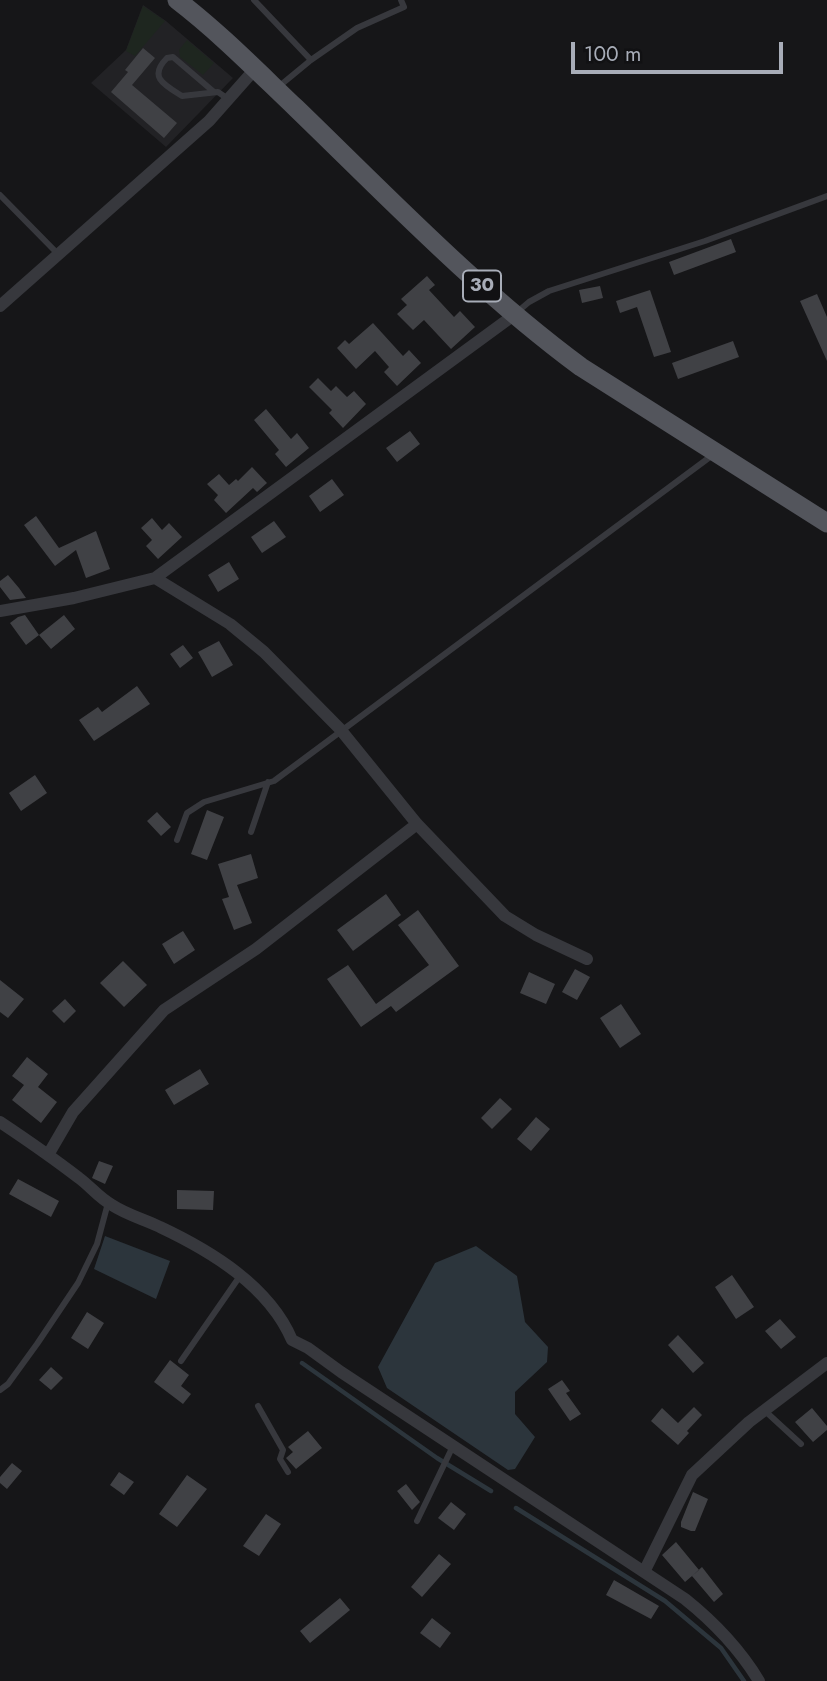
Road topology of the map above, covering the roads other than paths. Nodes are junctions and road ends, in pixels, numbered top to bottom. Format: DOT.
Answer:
graph roads {
  1 [pos="177,0"];
  2 [pos="254,0"];
  3 [pos="401,0"];
  4 [pos="310,60"];
  5 [pos="255,69"];
  6 [pos="276,89"];
  7 [pos="214,92"];
  8 [pos="228,99"];
  9 [pos="0,195"];
  10 [pos="827,196"];
  11 [pos="58,254"];
  12 [pos="0,306"];
  13 [pos="514,315"];
  14 [pos="715,453"];
  15 [pos="827,523"];
  16 [pos="155,578"];
  17 [pos="0,611"];
  18 [pos="340,729"];
  19 [pos="268,782"];
  20 [pos="417,824"];
  21 [pos="251,832"];
  22 [pos="177,840"];
  23 [pos="587,959"];
  24 [pos="0,1122"];
  25 [pos="48,1155"];
  26 [pos="108,1203"];
  27 [pos="240,1276"];
  28 [pos="181,1361"];
  29 [pos="827,1363"];
  30 [pos="0,1390"];
  31 [pos="258,1406"];
  32 [pos="764,1410"];
  33 [pos="801,1444"];
  34 [pos="453,1446"];
  35 [pos="288,1472"];
  36 [pos="417,1521"];
  37 [pos="645,1570"];
  38 [pos="759,1681"];
  1 -- 5 [label="main road, 30"];
  2 -- 4 [label="lane"];
  3 -- 4 [label="lane"];
  4 -- 6 [label="lane"];
  5 -- 6 [label="main road, 30"];
  5 -- 8 [label="street"];
  6 -- 13 [label="main road, 30"];
  7 -- 7 [label="lane"];
  7 -- 8 [label="lane"];
  8 -- 11 [label="street"];
  9 -- 11 [label="lane"];
  10 -- 13 [label="lane"];
  11 -- 12 [label="street"];
  13 -- 14 [label="main road, 30"];
  13 -- 16 [label="street"];
  14 -- 15 [label="main road, 30"];
  14 -- 18 [label="lane"];
  16 -- 17 [label="street"];
  16 -- 18 [label="street"];
  18 -- 19 [label="lane"];
  18 -- 20 [label="street"];
  19 -- 21 [label="lane"];
  19 -- 22 [label="lane"];
  20 -- 23 [label="street"];
  20 -- 25 [label="street"];
  24 -- 25 [label="street"];
  25 -- 26 [label="street"];
  26 -- 27 [label="street"];
  26 -- 30 [label="lane"];
  27 -- 28 [label="lane"];
  27 -- 34 [label="street"];
  29 -- 32 [label="street"];
  31 -- 35 [label="lane"];
  32 -- 33 [label="lane"];
  32 -- 37 [label="street"];
  34 -- 36 [label="lane"];
  34 -- 37 [label="street"];
  37 -- 38 [label="street"];
}
